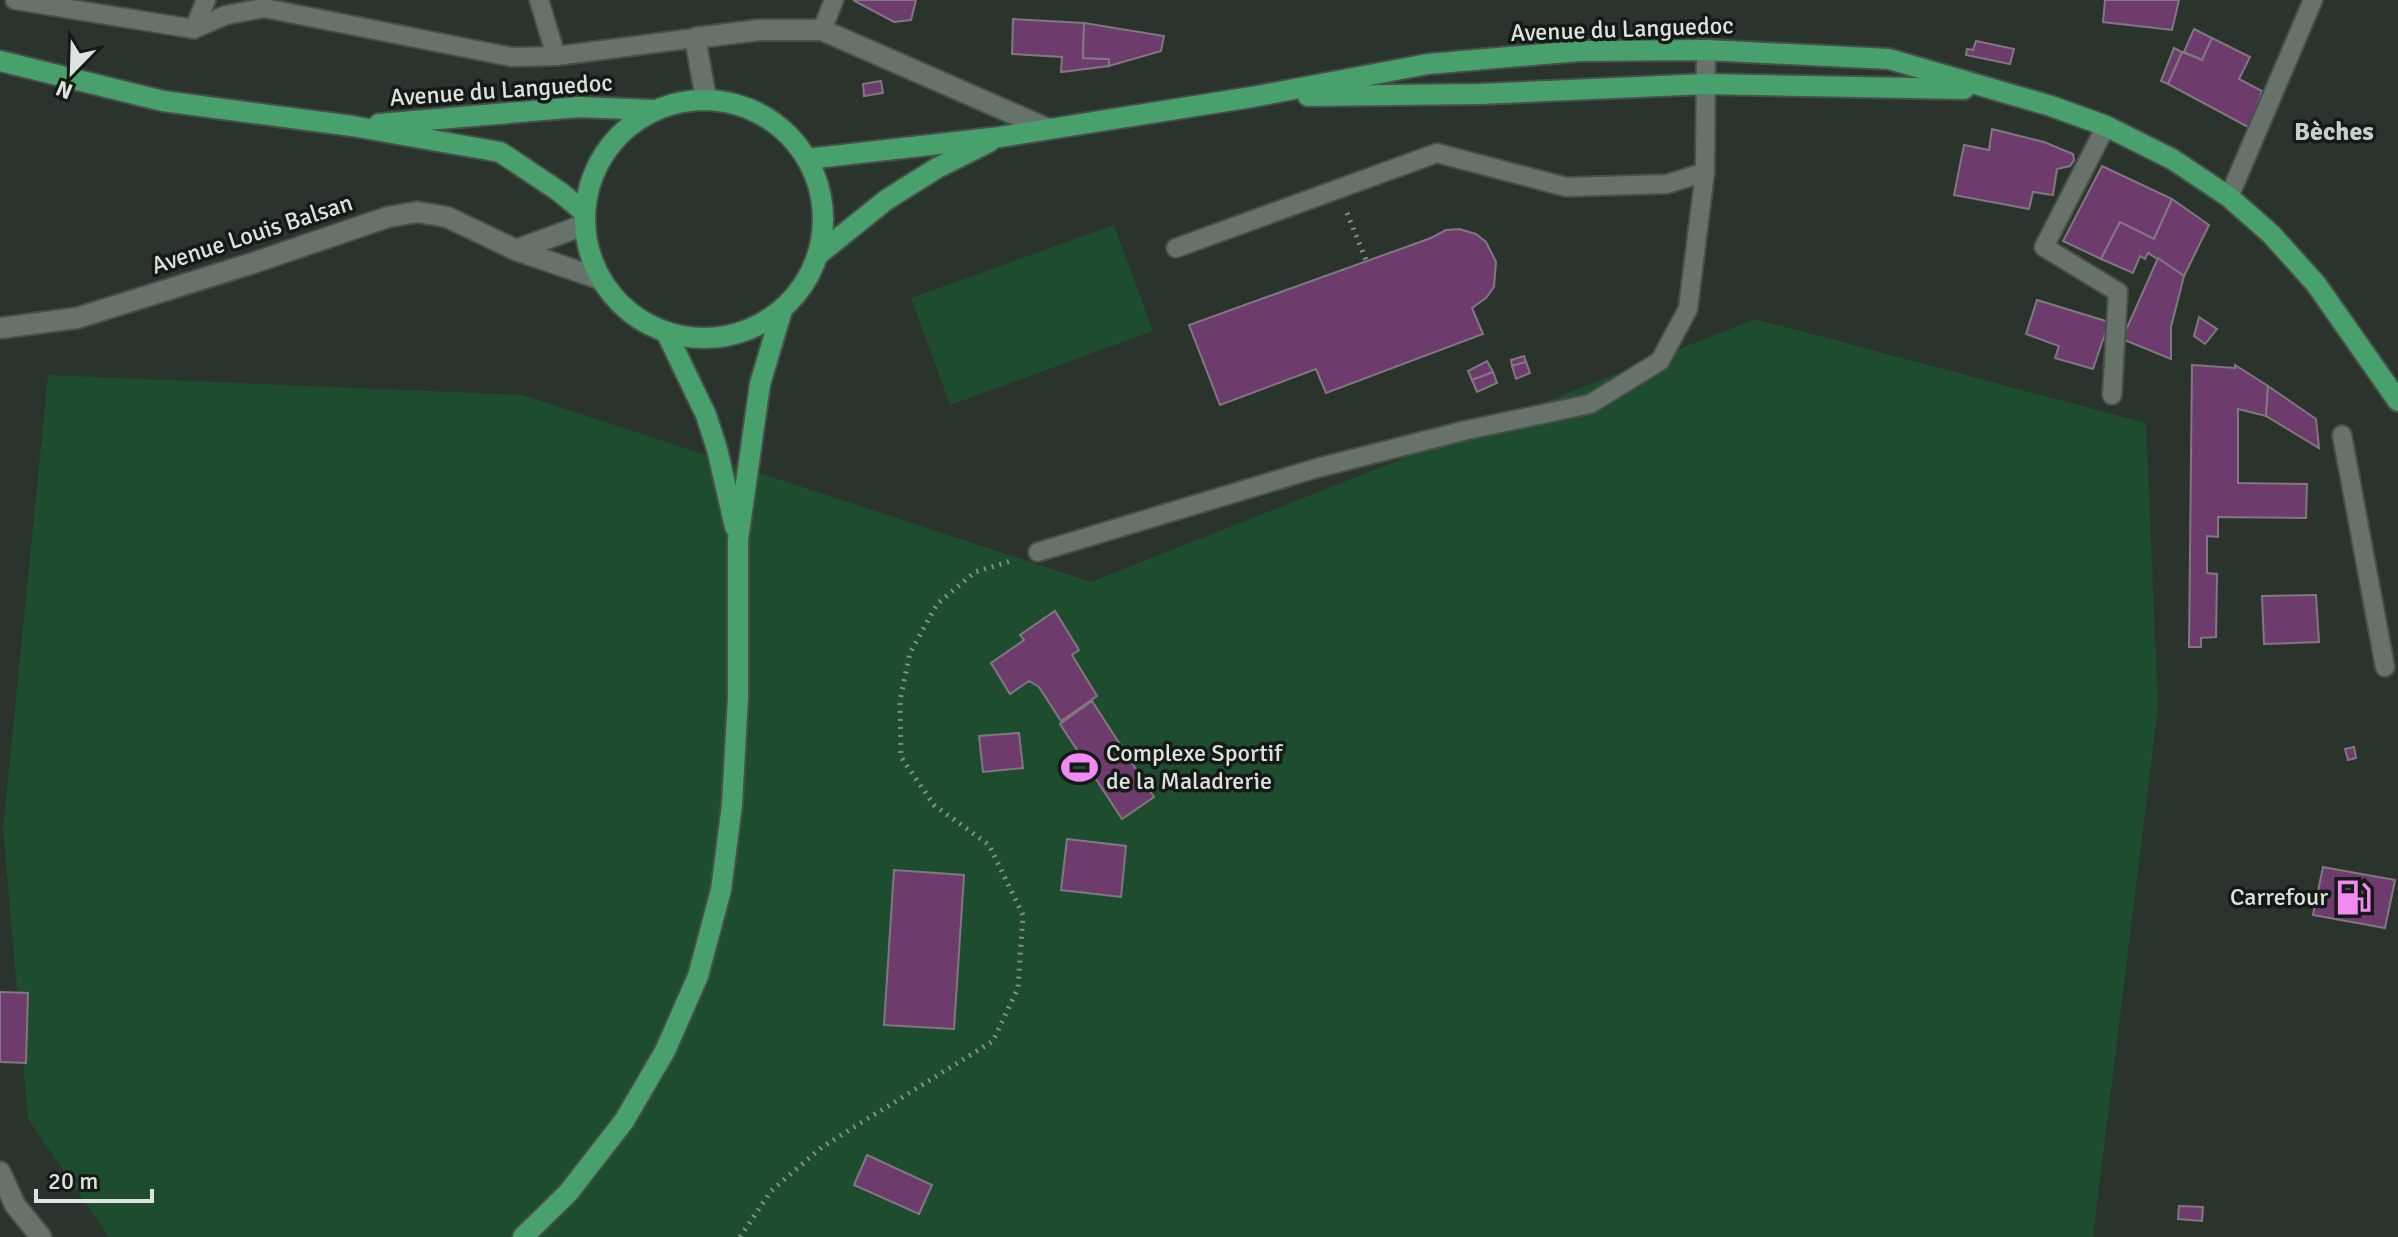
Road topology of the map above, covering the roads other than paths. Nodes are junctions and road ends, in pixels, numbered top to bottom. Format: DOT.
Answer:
graph roads {
  1 [pos="206,0"];
  2 [pos="539,0"];
  3 [pos="834,0"];
  4 [pos="2313,0"];
  5 [pos="20,1"];
  6 [pos="194,29"];
  7 [pos="822,30"];
  8 [pos="695,38"];
  9 [pos="1706,50"];
  10 [pos="556,56"];
  11 [pos="0,61"];
  12 [pos="1706,84"];
  13 [pos="1992,89"];
  14 [pos="1252,97"];
  15 [pos="706,99"];
  16 [pos="654,110"];
  17 [pos="352,126"];
  18 [pos="2106,126"];
  19 [pos="1048,129"];
  20 [pos="1000,137"];
  21 [pos="807,159"];
  22 [pos="1705,172"];
  23 [pos="2229,197"];
  24 [pos="584,218"];
  25 [pos="1176,248"];
  26 [pos="516,250"];
  27 [pos="819,254"];
  28 [pos="600,279"];
  29 [pos="782,310"];
  30 [pos="0,328"];
  31 [pos="666,332"];
  32 [pos="2112,395"];
  33 [pos="2398,401"];
  34 [pos="2342,435"];
  35 [pos="738,540"];
  36 [pos="1038,552"];
  37 [pos="2385,667"];
  38 [pos="0,1172"];
  39 [pos="41,1237"];
  40 [pos="523,1237"];
  1 -- 6 [label="lane"];
  2 -- 10 [label="lane"];
  3 -- 7 [label="lane"];
  4 -- 23 [label="lane"];
  5 -- 6 [label="lane"];
  6 -- 10 [label="lane"];
  7 -- 8 [label="street"];
  7 -- 19 [label="street"];
  8 -- 10 [label="lane"];
  8 -- 15 [label="street"];
  9 -- 12 [label="lane"];
  9 -- 13 [label="main road, Avenue du Languedoc"];
  9 -- 14 [label="main road, Avenue du Languedoc"];
  11 -- 17 [label="main road, Avenue du Languedoc"];
  12 -- 13 [label="main road, Avenue du Languedoc"];
  12 -- 14 [label="main road, Avenue du Languedoc"];
  12 -- 22 [label="lane"];
  13 -- 18 [label="main road, Avenue du Languedoc"];
  14 -- 19 [label="main road, Avenue du Languedoc"];
  15 -- 16 [label="main road"];
  15 -- 21 [label="main road"];
  16 -- 17 [label="main road, Avenue du Languedoc"];
  16 -- 24 [label="main road"];
  17 -- 24 [label="main road, Avenue du Languedoc"];
  18 -- 23 [label="main road, Avenue du Languedoc"];
  18 -- 32 [label="lane"];
  19 -- 20 [label="main road, Avenue du Languedoc"];
  20 -- 21 [label="main road, Avenue du Languedoc"];
  20 -- 27 [label="main road, Avenue du Languedoc"];
  21 -- 27 [label="main road"];
  22 -- 25 [label="lane"];
  22 -- 36 [label="lane"];
  23 -- 33 [label="main road, Avenue du Languedoc"];
  24 -- 26 [label="street"];
  24 -- 28 [label="main road"];
  26 -- 28 [label="street, Avenue Louis Balsan"];
  26 -- 30 [label="street, Avenue Louis Balsan"];
  27 -- 29 [label="main road"];
  28 -- 31 [label="main road"];
  29 -- 31 [label="main road"];
  29 -- 35 [label="main road"];
  31 -- 35 [label="main road"];
  34 -- 37 [label="lane"];
  35 -- 40 [label="main road"];
  38 -- 39 [label="street"];
}
